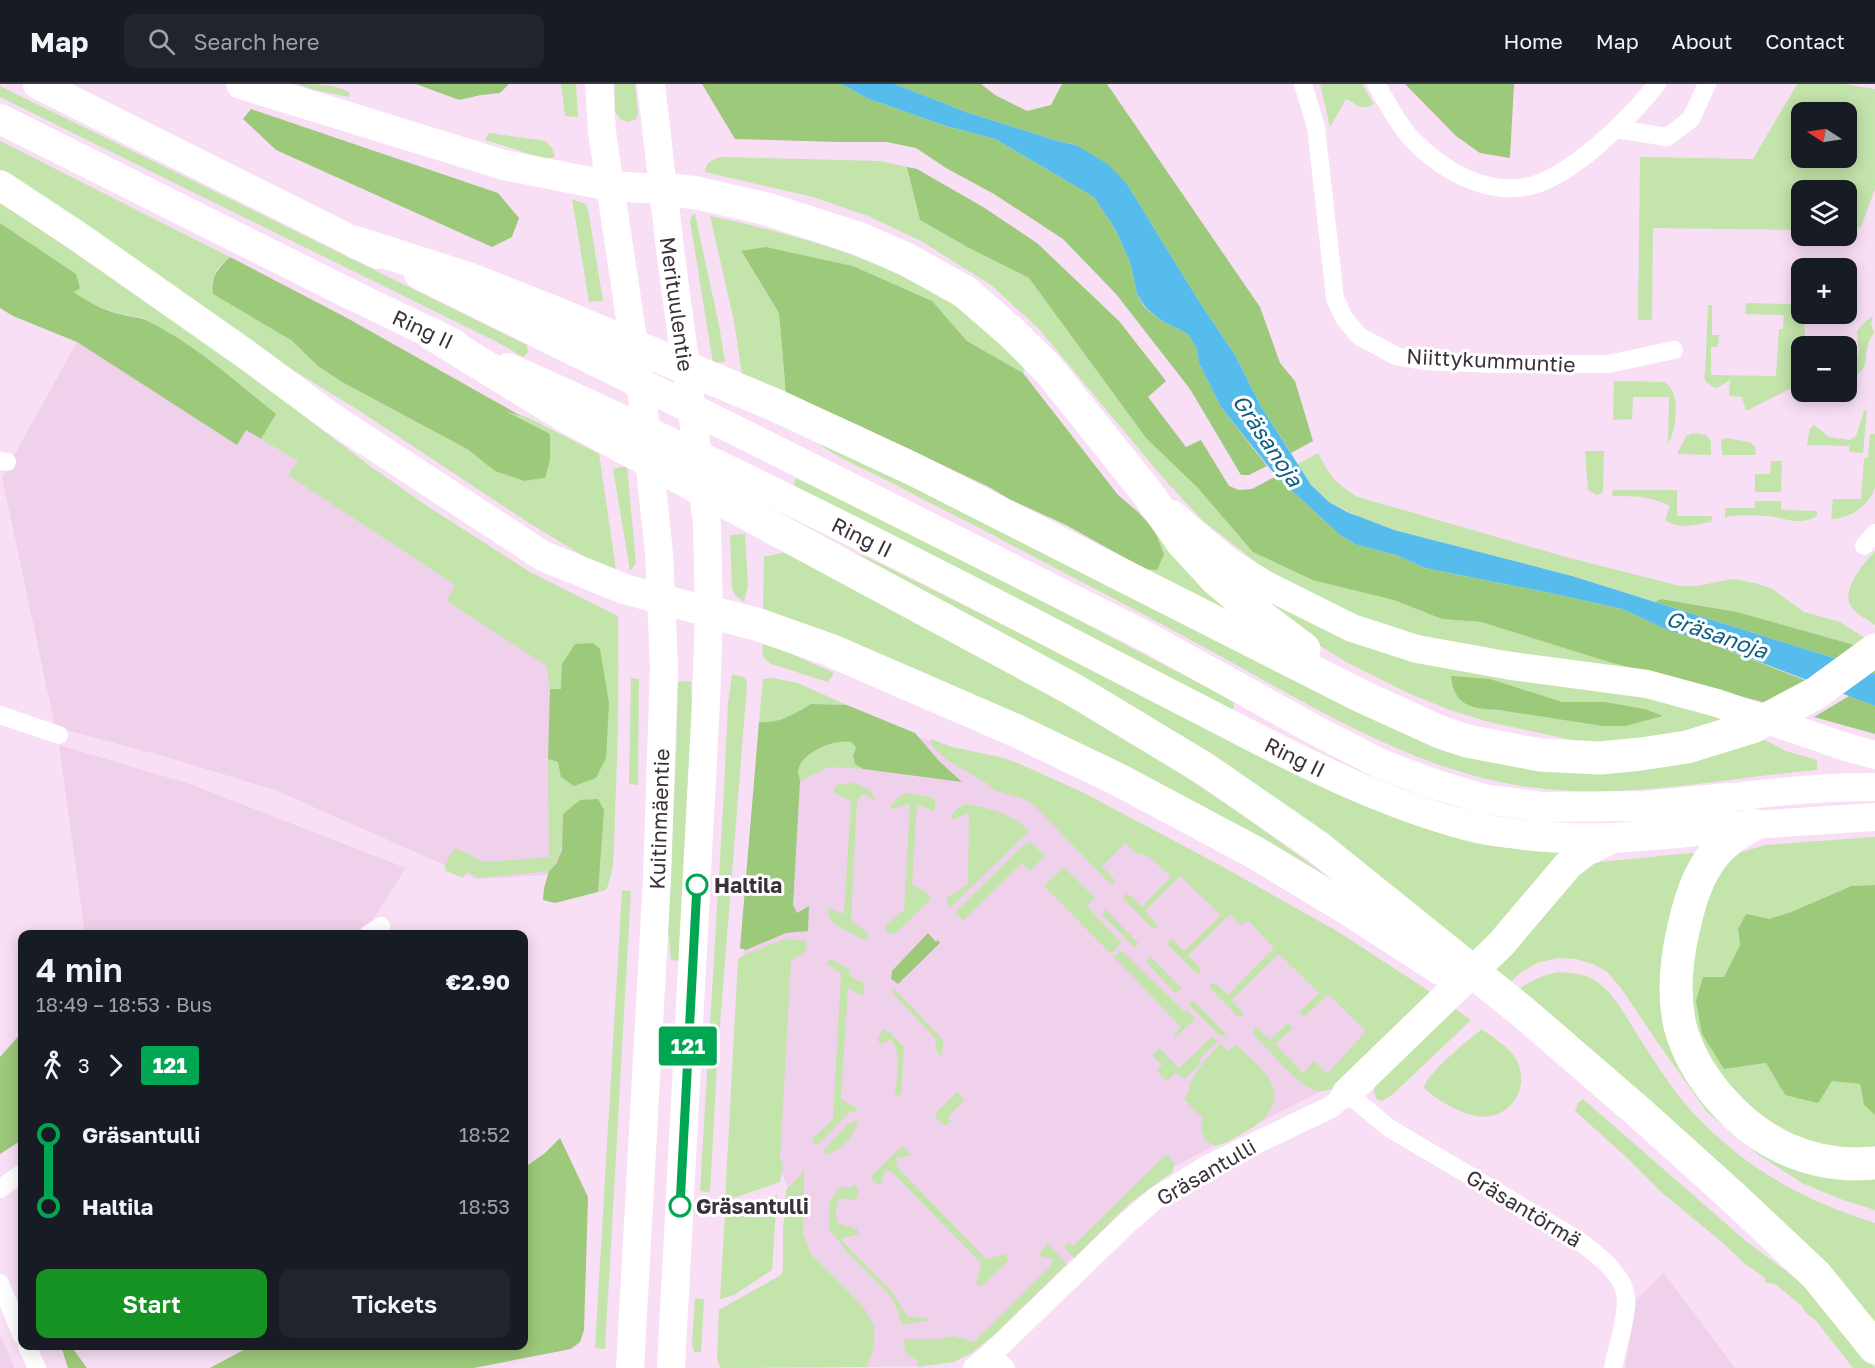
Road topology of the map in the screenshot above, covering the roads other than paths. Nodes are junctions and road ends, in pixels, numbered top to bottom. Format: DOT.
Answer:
graph roads {
  1 [pos="38,84"];
  2 [pos="241,84"];
  3 [pos="599,84"];
  4 [pos="651,84"];
  5 [pos="1304,84"];
  6 [pos="1376,84"];
  7 [pos="1657,84"];
  8 [pos="1707,84"];
  9 [pos="0,119"];
  10 [pos="1616,129"];
  11 [pos="0,185"];
  12 [pos="610,186"];
  13 [pos="662,189"];
  14 [pos="357,243"];
  15 [pos="550,325"];
  16 [pos="432,334"];
  17 [pos="1674,350"];
  18 [pos="562,403"];
  19 [pos="1148,494"];
  20 [pos="707,524"];
  21 [pos="662,600"];
  22 [pos="709,612"];
  23 [pos="1875,650"];
  24 [pos="1361,696"];
  25 [pos="0,716"];
  26 [pos="58,735"];
  27 [pos="1875,755"];
  28 [pos="1875,787"];
  29 [pos="1728,798"];
  30 [pos="1875,817"];
  31 [pos="1752,825"];
  32 [pos="1611,839"];
  33 [pos="1434,953"];
  34 [pos="1347,1093"];
  35 [pos="1875,1163"];
  36 [pos="18,1176"];
  37 [pos="0,1189"];
  38 [pos="0,1283"];
  39 [pos="18,1326"];
  40 [pos="1875,1348"];
  41 [pos="29,1350"];
  42 [pos="999,1361"];
  43 [pos="37,1368"];
  44 [pos="630,1368"];
  45 [pos="671,1368"];
  46 [pos="974,1368"];
  47 [pos="1613,1368"];
  1 -- 14 [label="highway"];
  2 -- 12 [label="highway"];
  3 -- 12 [label="main road"];
  4 -- 13 [label="main road, Merituulentie"];
  5 -- 17 [label="street, Niittykummuntie"];
  6 -- 10 [label="street"];
  7 -- 10 [label="street"];
  8 -- 10 [label="street"];
  9 -- 16 [label="highway, Ring II"];
  11 -- 21 [label="highway"];
  12 -- 13 [label="highway"];
  12 -- 21 [label="main road, Kuitinmäentie"];
  13 -- 19 [label="highway"];
  13 -- 20 [label="main road, Merituulentie"];
  14 -- 15 [label="highway"];
  15 -- 24 [label="highway"];
  15 -- 29 [label="highway, Ring II"];
  16 -- 18 [label="highway"];
  18 -- 32 [label="highway, Ring II"];
  18 -- 33 [label="highway"];
  19 -- 24 [label="highway"];
  19 -- 27 [label="main road"];
  20 -- 22 [label="main road, Kuitinmäentie"];
  21 -- 22 [label="highway"];
  21 -- 44 [label="main road, Kuitinmäentie"];
  22 -- 33 [label="highway"];
  22 -- 45 [label="main road, Kuitinmäentie"];
  23 -- 24 [label="highway"];
  25 -- 26 [label="street"];
  28 -- 29 [label="main road"];
  30 -- 31 [label="main road"];
  31 -- 32 [label="highway, Ring II"];
  31 -- 35 [label="highway"];
  32 -- 34 [label="highway"];
  33 -- 40 [label="highway"];
  34 -- 42 [label="street, Gräsantulli"];
  34 -- 47 [label="street, Gräsantörmä"];
  36 -- 37 [label="street"];
  38 -- 39 [label="street"];
  41 -- 43 [label="street"];
  42 -- 46 [label="street, Gräsantulli"];
}
